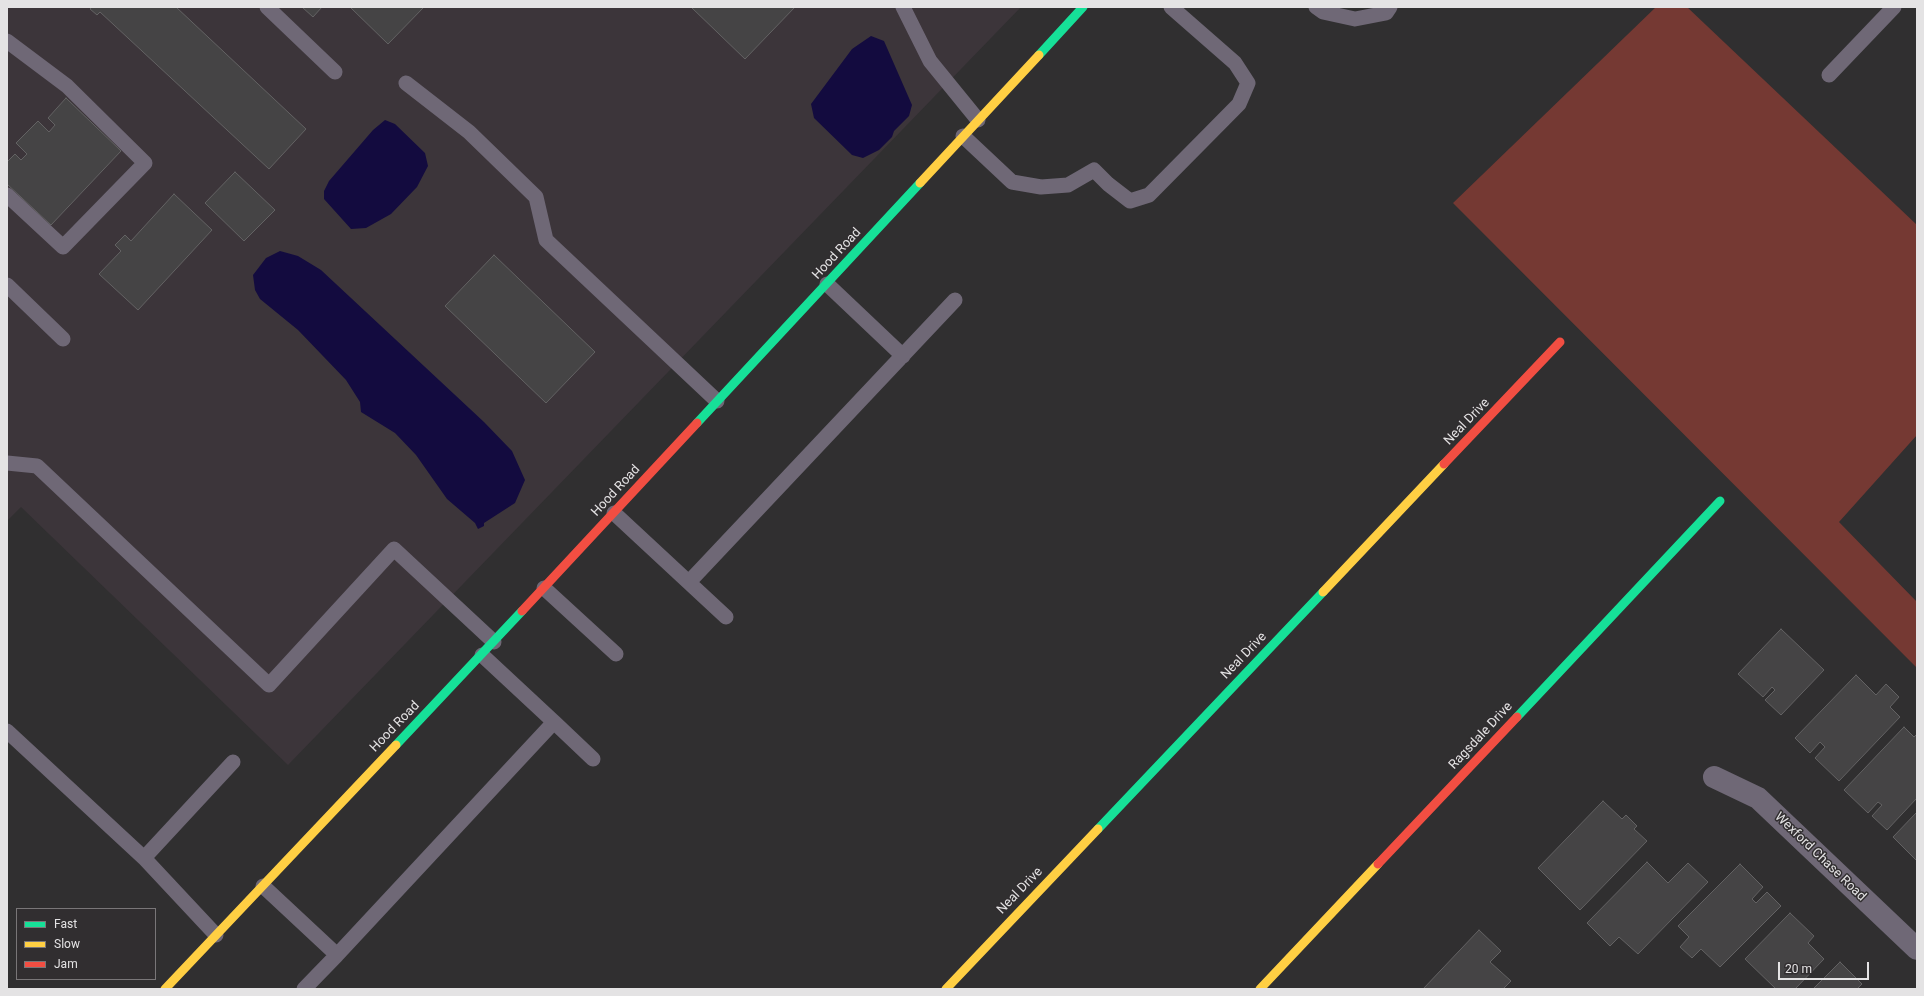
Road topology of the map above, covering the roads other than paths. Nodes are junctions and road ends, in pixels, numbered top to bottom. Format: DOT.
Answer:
graph roads {
  1 [pos="267,7"];
  2 [pos="903,7"];
  3 [pos="1083,7"];
  4 [pos="1172,7"];
  5 [pos="1316,7"];
  6 [pos="1390,7"];
  7 [pos="1894,7"];
  8 [pos="7,41"];
  9 [pos="335,72"];
  10 [pos="1829,75"];
  11 [pos="406,83"];
  12 [pos="978,120"];
  13 [pos="963,136"];
  14 [pos="7,195"];
  15 [pos="827,284"];
  16 [pos="7,285"];
  17 [pos="955,300"];
  18 [pos="63,339"];
  19 [pos="1560,342"];
  20 [pos="903,356"];
  21 [pos="717,401"];
  22 [pos="7,463"];
  23 [pos="1720,501"];
  24 [pos="614,512"];
  25 [pos="689,582"];
  26 [pos="544,588"];
  27 [pos="726,617"];
  28 [pos="494,642"];
  29 [pos="616,654"];
  30 [pos="482,655"];
  31 [pos="554,722"];
  32 [pos="7,731"];
  33 [pos="593,759"];
  34 [pos="233,762"];
  35 [pos="1714,777"];
  36 [pos="144,858"];
  37 [pos="262,886"];
  38 [pos="216,935"];
  39 [pos="1917,949"];
  40 [pos="337,955"];
  41 [pos="165,989"];
  42 [pos="304,989"];
  43 [pos="946,989"];
  44 [pos="1260,989"];
  1 -- 9 [label="lane"];
  2 -- 12 [label="lane"];
  3 -- 12 [label="street, Hood Road"];
  4 -- 13 [label="lane"];
  5 -- 6 [label="lane"];
  7 -- 10 [label="lane"];
  8 -- 14 [label="lane"];
  11 -- 21 [label="lane"];
  12 -- 13 [label="street, Hood Road"];
  13 -- 15 [label="street, Hood Road"];
  15 -- 20 [label="lane"];
  15 -- 21 [label="street, Hood Road"];
  16 -- 18 [label="lane"];
  17 -- 20 [label="lane"];
  19 -- 43 [label="street, Neal Drive"];
  20 -- 25 [label="lane"];
  21 -- 24 [label="street, Hood Road"];
  22 -- 28 [label="lane"];
  23 -- 44 [label="street, Ragsdale Drive"];
  24 -- 25 [label="lane"];
  24 -- 26 [label="street, Hood Road"];
  25 -- 27 [label="lane"];
  26 -- 28 [label="street, Hood Road"];
  26 -- 29 [label="lane"];
  28 -- 30 [label="street, Hood Road"];
  30 -- 31 [label="lane"];
  30 -- 37 [label="street, Hood Road"];
  31 -- 33 [label="lane"];
  31 -- 40 [label="lane"];
  32 -- 36 [label="lane"];
  34 -- 36 [label="lane"];
  35 -- 39 [label="street, Wexford Chase Road"];
  36 -- 38 [label="lane"];
  37 -- 38 [label="street, Hood Road"];
  37 -- 40 [label="lane"];
  38 -- 41 [label="street, Hood Road"];
  40 -- 42 [label="lane"];
}
